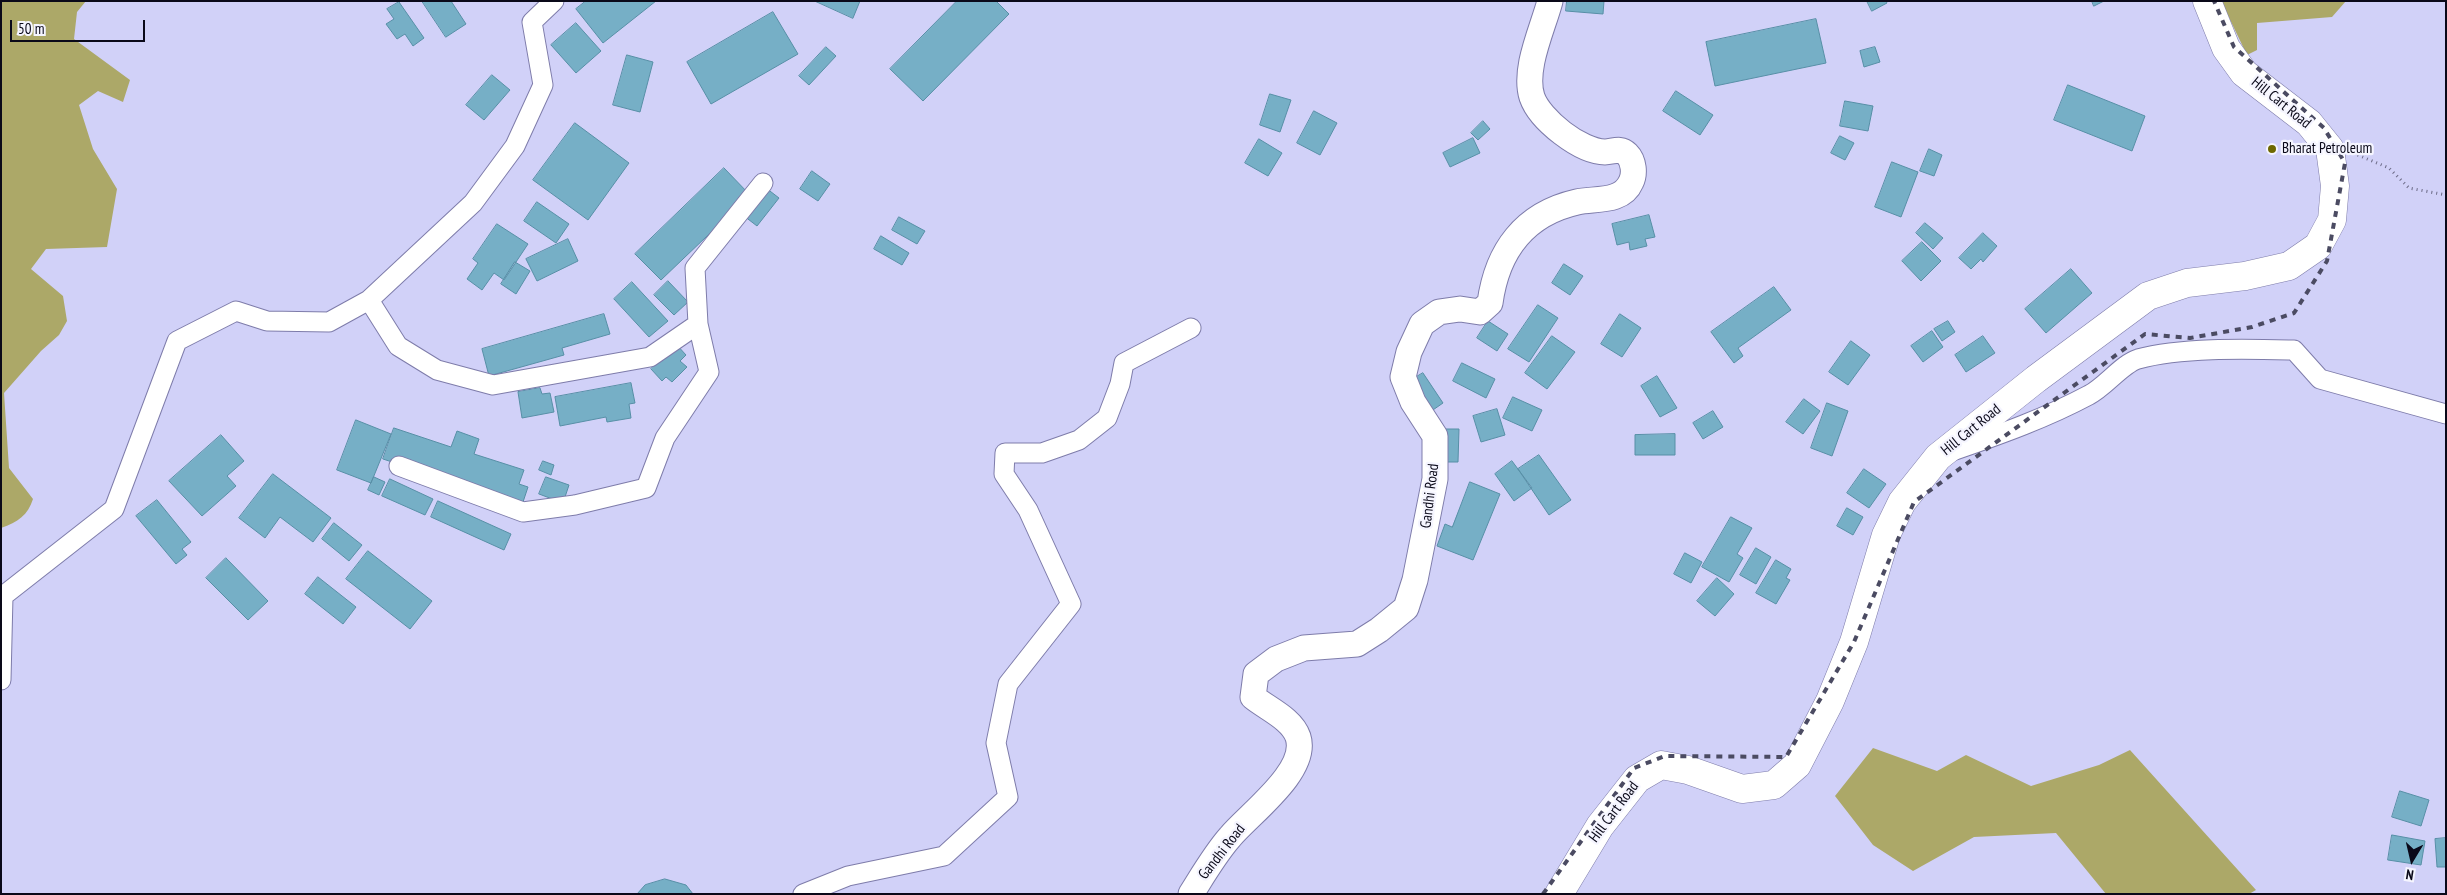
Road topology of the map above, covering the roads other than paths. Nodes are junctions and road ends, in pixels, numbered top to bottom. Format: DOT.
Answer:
graph roads {
  1 [pos="554,1"];
  2 [pos="1550,1"];
  3 [pos="2207,1"];
  4 [pos="763,183"];
  5 [pos="369,300"];
  6 [pos="698,324"];
  7 [pos="1191,328"];
  8 [pos="2446,414"];
  9 [pos="1938,457"];
  10 [pos="399,466"];
  11 [pos="1,680"];
  12 [pos="803,894"];
  13 [pos="1190,894"];
  14 [pos="1559,894"];
  1 -- 5 [label="street"];
  2 -- 13 [label="main road, Gandhi Road"];
  3 -- 9 [label="highway, Hill Cart Road"];
  4 -- 6 [label="street"];
  5 -- 6 [label="street"];
  5 -- 11 [label="street"];
  6 -- 10 [label="street"];
  7 -- 12 [label="street"];
  8 -- 9 [label="street"];
  9 -- 14 [label="highway, Hill Cart Road"];
}
